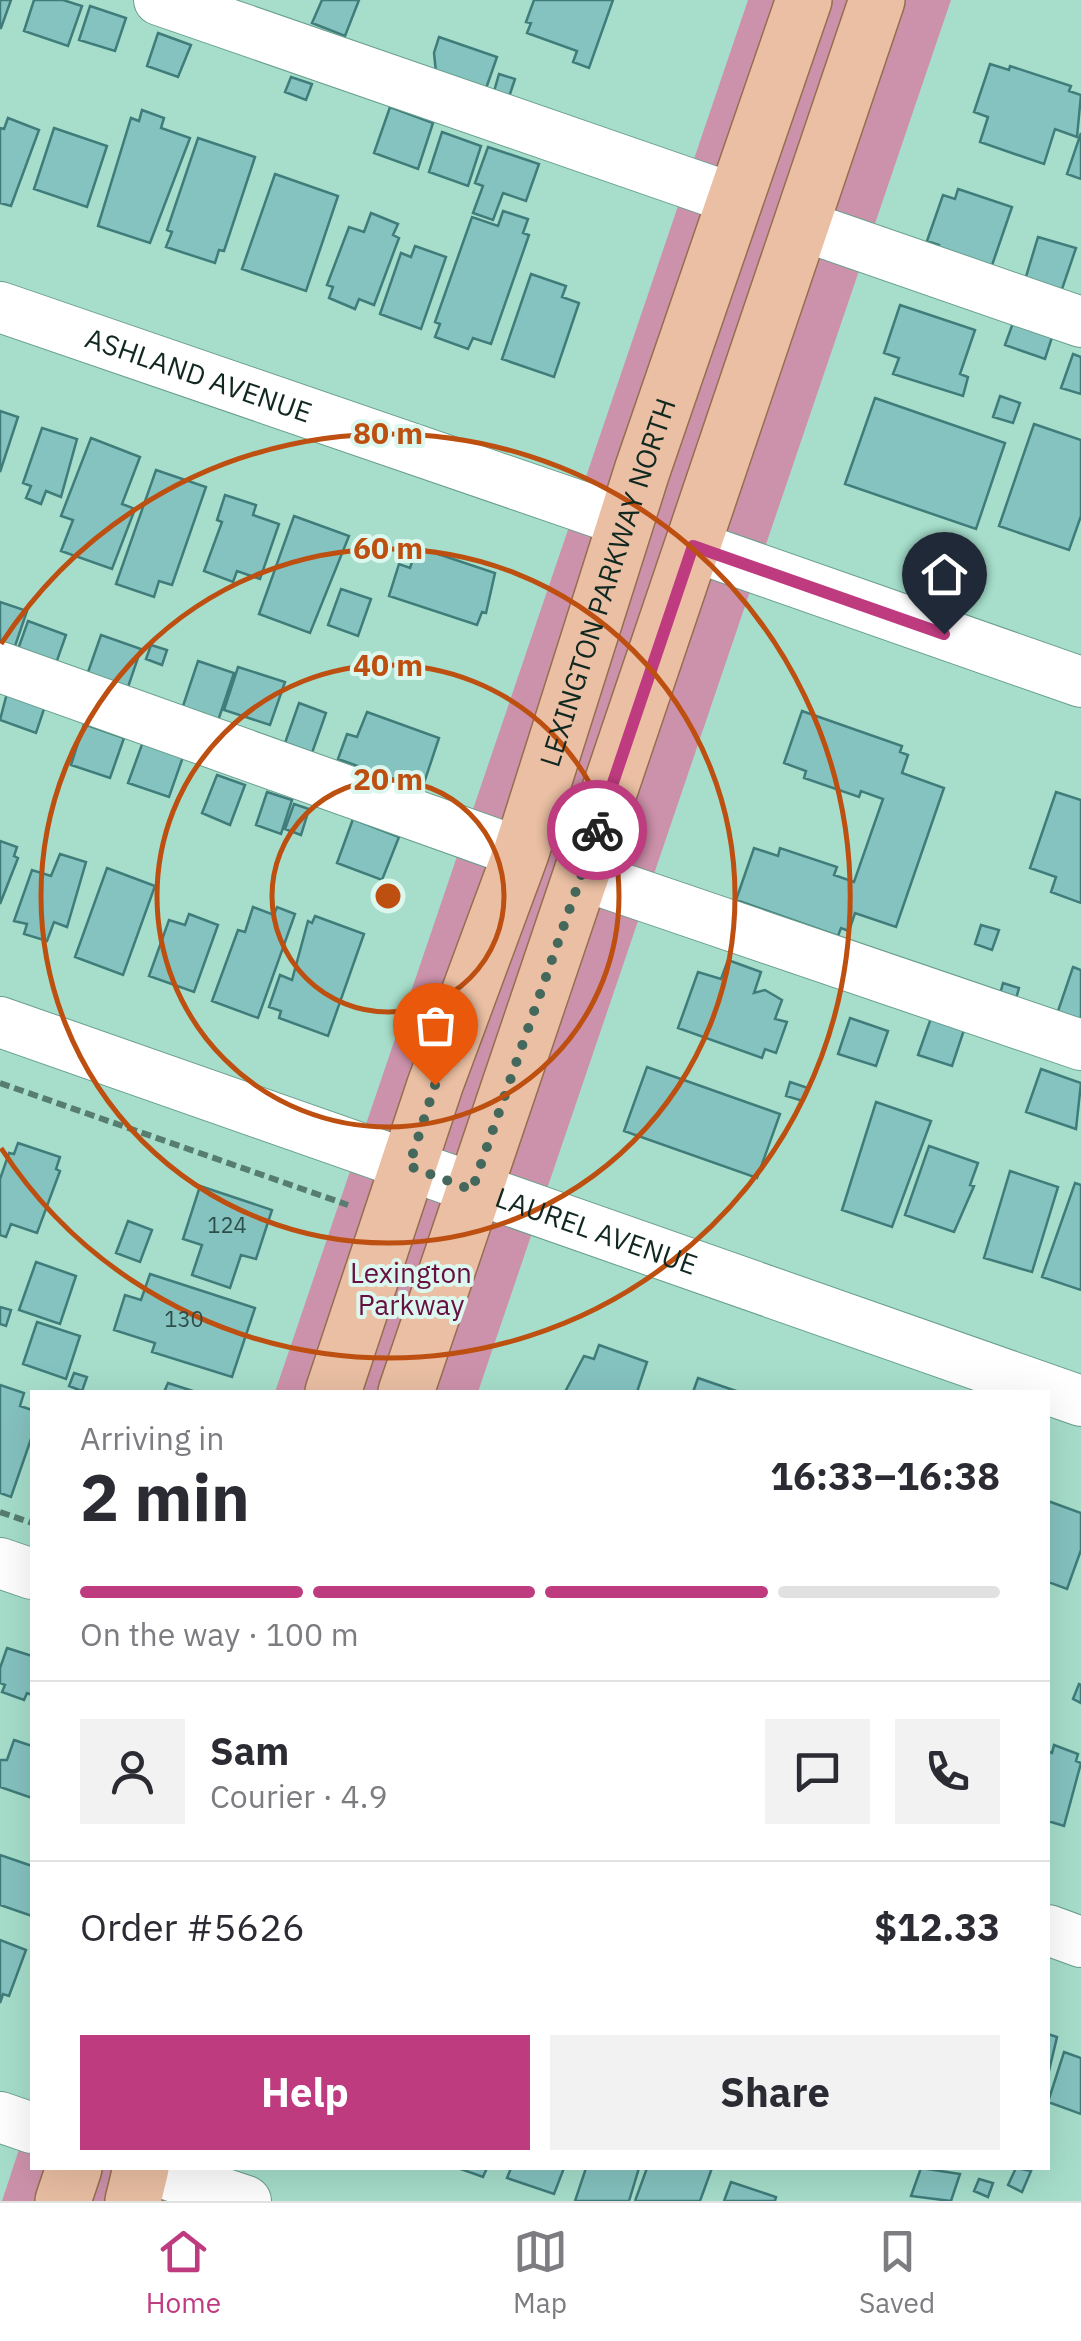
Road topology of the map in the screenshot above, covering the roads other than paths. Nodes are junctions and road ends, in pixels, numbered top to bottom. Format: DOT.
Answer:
graph roads {
  1 [pos="159,0"];
  2 [pos="804,0"];
  3 [pos="877,0"];
  4 [pos="734,199"];
  5 [pos="801,225"];
  6 [pos="0,307"];
  7 [pos="1081,322"];
  8 [pos="626,522"];
  9 [pos="693,546"];
  10 [pos="0,667"];
  11 [pos="1081,682"];
  12 [pos="521,853"];
  13 [pos="582,875"];
  14 [pos="0,1022"];
  15 [pos="1081,1045"];
  16 [pos="409,1166"];
  17 [pos="472,1190"];
  18 [pos="335,1390"];
  19 [pos="407,1390"];
  20 [pos="1049,1390"];
  21 [pos="1050,1390"];
  22 [pos="1081,1401"];
  23 [pos="0,1563"];
  24 [pos="30,1573"];
  25 [pos="1050,1931"];
  26 [pos="1081,1942"];
  27 [pos="0,2117"];
  28 [pos="30,2127"];
  29 [pos="73,2170"];
  30 [pos="143,2170"];
  31 [pos="150,2170"];
  32 [pos="63,2201"];
  33 [pos="133,2201"];
  34 [pos="246,2201"];
  1 -- 4 [label="street"];
  2 -- 4 [label="main road, LEXINGTON PARKWAY NORTH"];
  3 -- 5 [label="main road"];
  4 -- 8 [label="main road, LEXINGTON PARKWAY NORTH"];
  5 -- 7 [label="street"];
  5 -- 9 [label="main road"];
  6 -- 8 [label="street, ASHLAND AVENUE"];
  8 -- 12 [label="main road, LEXINGTON PARKWAY NORTH"];
  9 -- 11 [label="street"];
  9 -- 13 [label="main road"];
  10 -- 12 [label="street"];
  12 -- 16 [label="main road, LEXINGTON PARKWAY NORTH"];
  13 -- 15 [label="street"];
  13 -- 17 [label="main road"];
  14 -- 16 [label="street, LAUREL AVENUE"];
  16 -- 17 [label="street, LAUREL AVENUE"];
  16 -- 18 [label="main road, LEXINGTON PARKWAY NORTH"];
  17 -- 19 [label="main road"];
  17 -- 20 [label="street, LAUREL AVENUE"];
  21 -- 22 [label="street, LAUREL AVENUE"];
  23 -- 24 [label="street"];
  25 -- 26 [label="street"];
  27 -- 28 [label="street"];
  29 -- 32 [label="main road"];
  30 -- 33 [label="main road"];
  31 -- 34 [label="street"];
}
